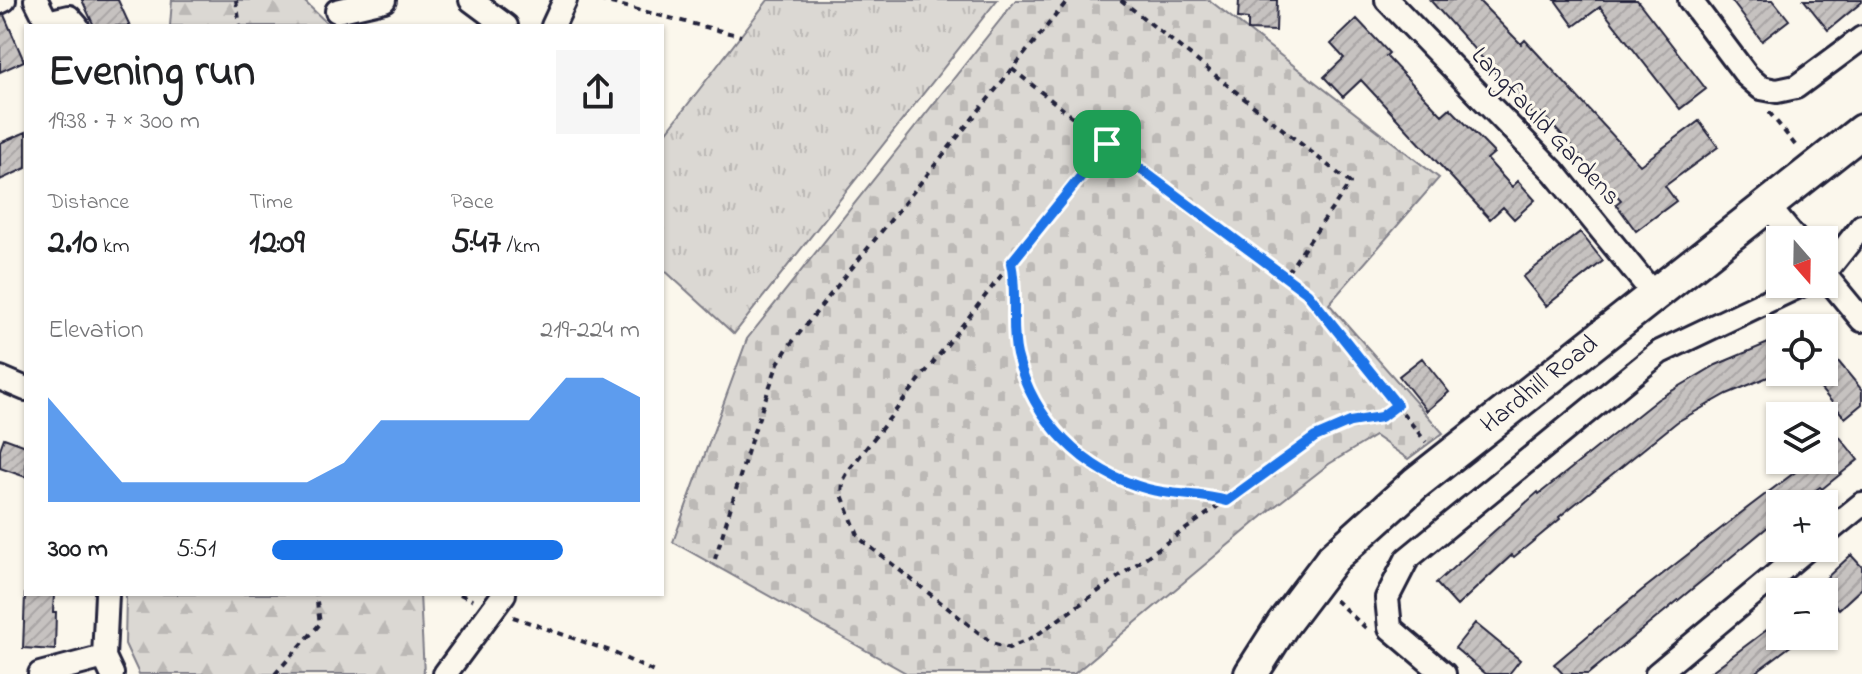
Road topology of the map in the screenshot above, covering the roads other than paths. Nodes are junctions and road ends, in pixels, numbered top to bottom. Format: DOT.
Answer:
graph roads {
  1 [pos="36,0"];
  2 [pos="384,0"];
  3 [pos="471,0"];
  4 [pos="565,0"];
  5 [pos="1387,0"];
  6 [pos="1690,0"];
  7 [pos="337,11"];
  8 [pos="48,24"];
  9 [pos="75,24"];
  10 [pos="503,24"];
  11 [pos="554,24"];
  12 [pos="1862,38"];
  13 [pos="1862,131"];
  14 [pos="1768,206"];
  15 [pos="1784,226"];
  16 [pos="1862,226"];
  17 [pos="1838,256"];
  18 [pos="1838,291"];
  19 [pos="1656,297"];
  20 [pos="1774,298"];
  21 [pos="1862,320"];
  22 [pos="0,378"];
  23 [pos="24,388"];
  24 [pos="1862,504"];
  25 [pos="1838,524"];
  26 [pos="1791,562"];
  27 [pos="107,596"];
  28 [pos="498,602"];
  29 [pos="108,666"];
  30 [pos="40,674"];
  31 [pos="445,674"];
  32 [pos="1251,674"];
  33 [pos="1444,674"];
  34 [pos="1657,674"];
  1 -- 8 [label="street"];
  2 -- 7 [label="street"];
  3 -- 10 [label="street"];
  4 -- 11 [label="street"];
  5 -- 19 [label="street, Langfauld Gardens"];
  6 -- 12 [label="street"];
  8 -- 9 [label="street"];
  13 -- 14 [label="main road, Hardhill Road"];
  14 -- 15 [label="street"];
  14 -- 19 [label="main road, Hardhill Road"];
  16 -- 17 [label="street"];
  18 -- 21 [label="street"];
  19 -- 32 [label="main road, Hardhill Road"];
  20 -- 33 [label="street"];
  22 -- 23 [label="street"];
  24 -- 25 [label="street"];
  26 -- 34 [label="street"];
  27 -- 29 [label="street"];
  28 -- 31 [label="street"];
  29 -- 30 [label="street"];
}
